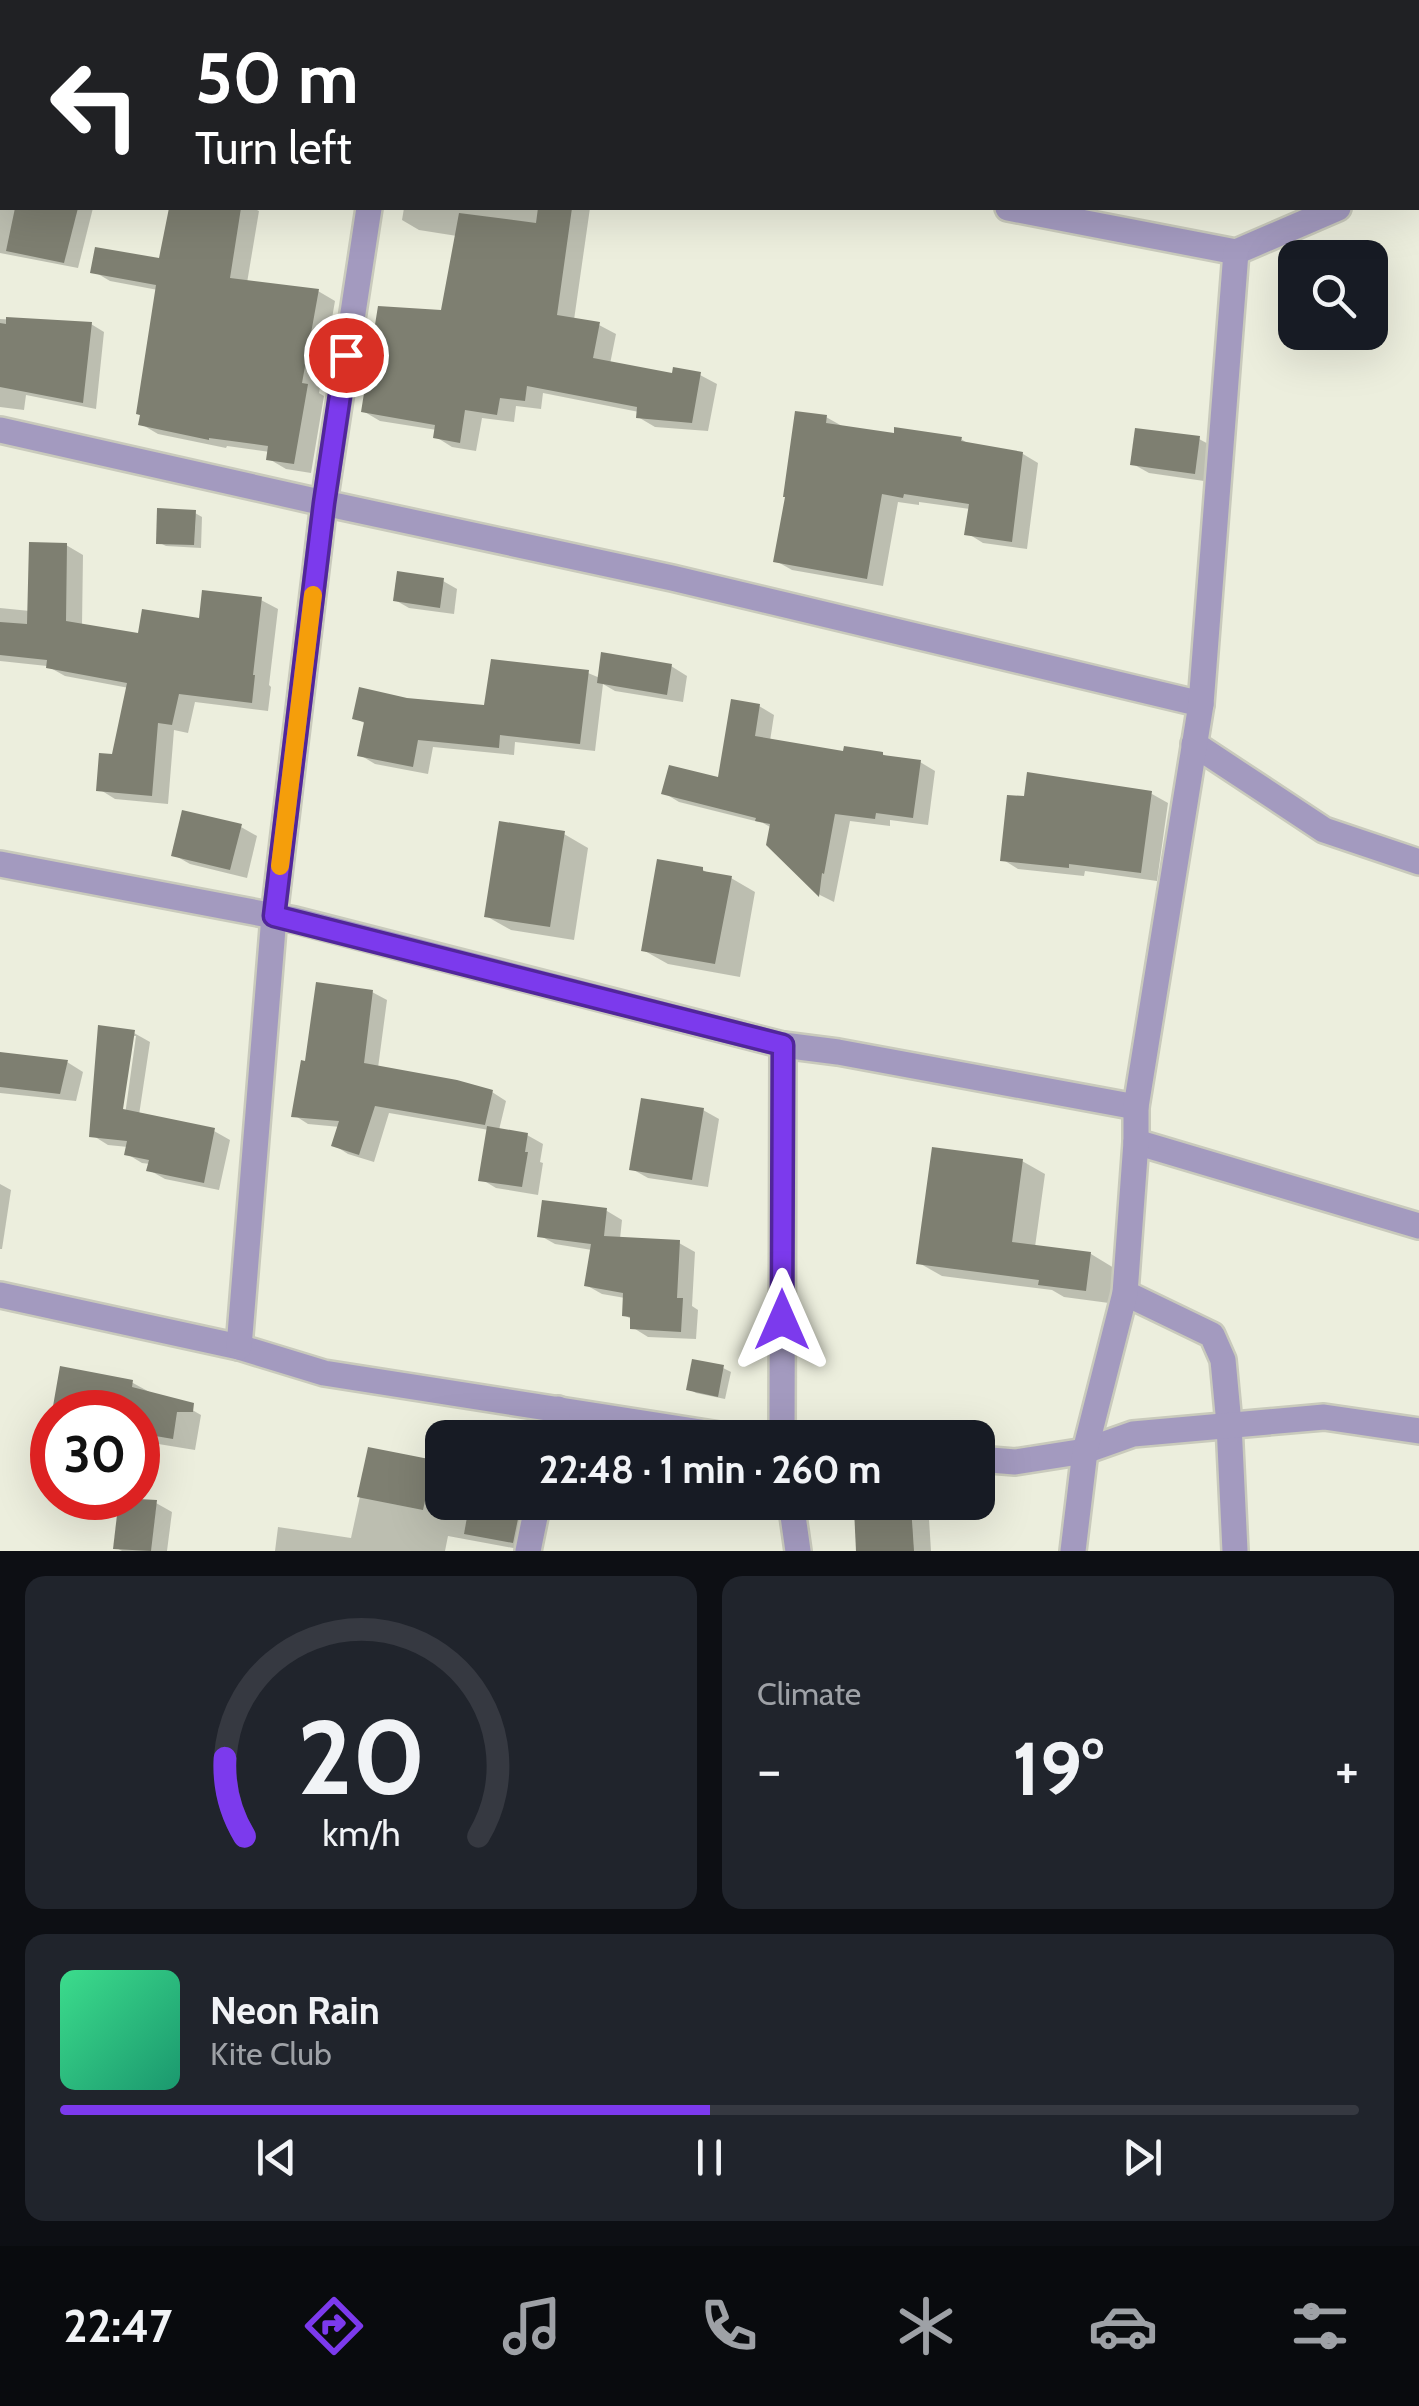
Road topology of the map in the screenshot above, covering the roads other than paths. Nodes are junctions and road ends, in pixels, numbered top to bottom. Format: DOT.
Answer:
graph roads {
  1 [pos="370,210"];
  2 [pos="1018,210"];
  3 [pos="1333,210"];
  4 [pos="1236,252"];
  5 [pos="0,430"];
  6 [pos="324,503"];
  7 [pos="1201,704"];
  8 [pos="1194,744"];
  9 [pos="1419,862"];
  10 [pos="0,864"];
  11 [pos="274,916"];
  12 [pos="783,1045"];
  13 [pos="1136,1107"];
  14 [pos="1136,1142"];
  15 [pos="1419,1226"];
  16 [pos="1125,1293"];
  17 [pos="0,1295"];
  18 [pos="240,1346"];
  19 [pos="558,1409"];
  20 [pos="556,1420"];
  21 [pos="626,1420"];
  22 [pos="782,1420"];
  23 [pos="1229,1424"];
  24 [pos="1419,1431"];
  25 [pos="1085,1451"];
  26 [pos="995,1460"];
  27 [pos="534,1520"];
  28 [pos="793,1520"];
  29 [pos="528,1551"];
  30 [pos="798,1551"];
  31 [pos="1074,1551"];
  32 [pos="1236,1551"];
  1 -- 6 [label="street"];
  2 -- 4 [label="street"];
  3 -- 4 [label="street"];
  4 -- 7 [label="street"];
  5 -- 6 [label="street"];
  6 -- 7 [label="street"];
  6 -- 11 [label="street"];
  7 -- 8 [label="street"];
  8 -- 9 [label="street"];
  8 -- 13 [label="street"];
  10 -- 11 [label="street"];
  11 -- 12 [label="street"];
  11 -- 18 [label="street"];
  12 -- 13 [label="street"];
  12 -- 22 [label="street"];
  13 -- 14 [label="street"];
  14 -- 15 [label="street"];
  14 -- 16 [label="street"];
  16 -- 23 [label="street"];
  16 -- 25 [label="street"];
  17 -- 18 [label="street"];
  18 -- 19 [label="street"];
  19 -- 20 [label="street"];
  19 -- 21 [label="street"];
  23 -- 24 [label="street"];
  23 -- 25 [label="street"];
  23 -- 32 [label="street"];
  25 -- 26 [label="street"];
  25 -- 31 [label="street"];
  27 -- 29 [label="street"];
  28 -- 30 [label="street"];
}
